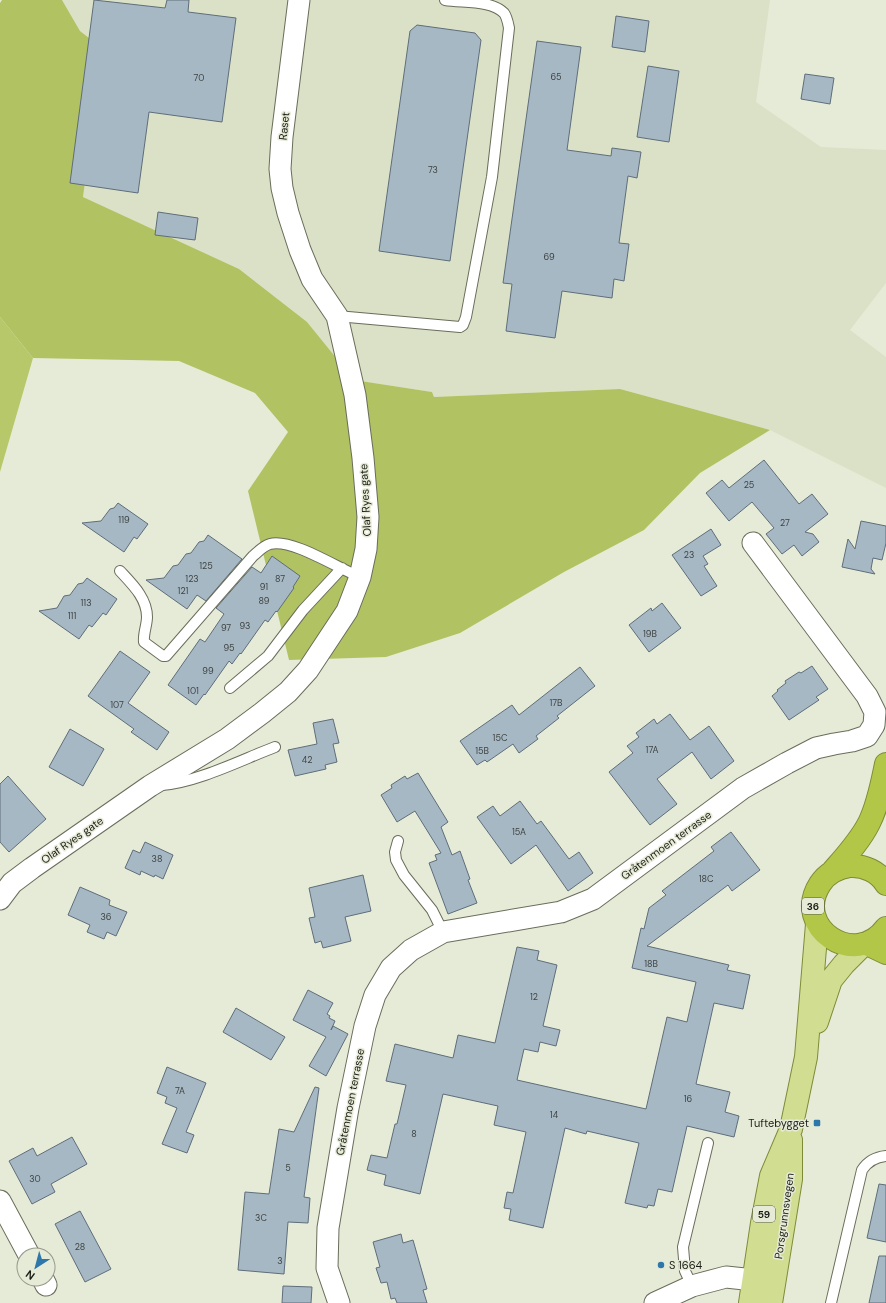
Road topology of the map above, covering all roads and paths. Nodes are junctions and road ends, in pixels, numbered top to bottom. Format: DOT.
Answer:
graph roads {
  1 [pos="299,0"];
  2 [pos="445,0"];
  3 [pos="300,250"];
  4 [pos="337,316"];
  5 [pos="753,543"];
  6 [pos="120,571"];
  7 [pos="351,572"];
  8 [pos="230,688"];
  9 [pos="275,747"];
  10 [pos="886,764"];
  11 [pos="150,786"];
  12 [pos="398,841"];
  13 [pos="832,872"];
  14 [pos="886,884"];
  15 [pos="0,899"];
  16 [pos="817,924"];
  17 [pos="886,928"];
  18 [pos="442,932"];
  19 [pos="872,947"];
  20 [pos="806,1057"];
  21 [pos="708,1143"];
  22 [pos="886,1156"];
  23 [pos="0,1200"];
  24 [pos="25,1247"];
  25 [pos="764,1279"];
  26 [pos="692,1286"];
  27 [pos="339,1303"];
  28 [pos="655,1303"];
  29 [pos="750,1303"];
  30 [pos="771,1303"];
  31 [pos="831,1303"];
  1 -- 3 [label="street, Raset"];
  2 -- 4 [label="lane"];
  3 -- 4 [label="street, Olaf Ryes gate"];
  4 -- 7 [label="street, Olaf Ryes gate"];
  5 -- 18 [label="street, Gråtenmoen terrasse"];
  6 -- 7 [label="lane"];
  7 -- 8 [label="lane"];
  7 -- 11 [label="street, Olaf Ryes gate"];
  9 -- 11 [label="lane, Olaf Ryes gate"];
  10 -- 13 [label="highway, Porsgrunnsvegen / 36"];
  11 -- 15 [label="street, Olaf Ryes gate"];
  12 -- 18 [label="lane"];
  13 -- 14 [label="highway"];
  13 -- 16 [label="highway, Porsgrunnsvegen / 36"];
  16 -- 19 [label="highway, 36"];
  16 -- 20 [label="main road, Porsgrunnsvegen / 59"];
  17 -- 19 [label="highway, Porsgrunnsvegen"];
  18 -- 27 [label="street, Gråtenmoen terrasse"];
  19 -- 20 [label="main road, Porsgrunnsvegen / 59"];
  20 -- 25 [label="main road, Porsgrunnsvegen / 59"];
  21 -- 26 [label="lane"];
  22 -- 31 [label="lane"];
  23 -- 24 [label="street"];
  25 -- 26 [label="street"];
  25 -- 29 [label="main road, Porsgrunnsvegen / 59"];
  25 -- 30 [label="main road, Porsgrunnsvegen / 59"];
  26 -- 28 [label="street"];
}
